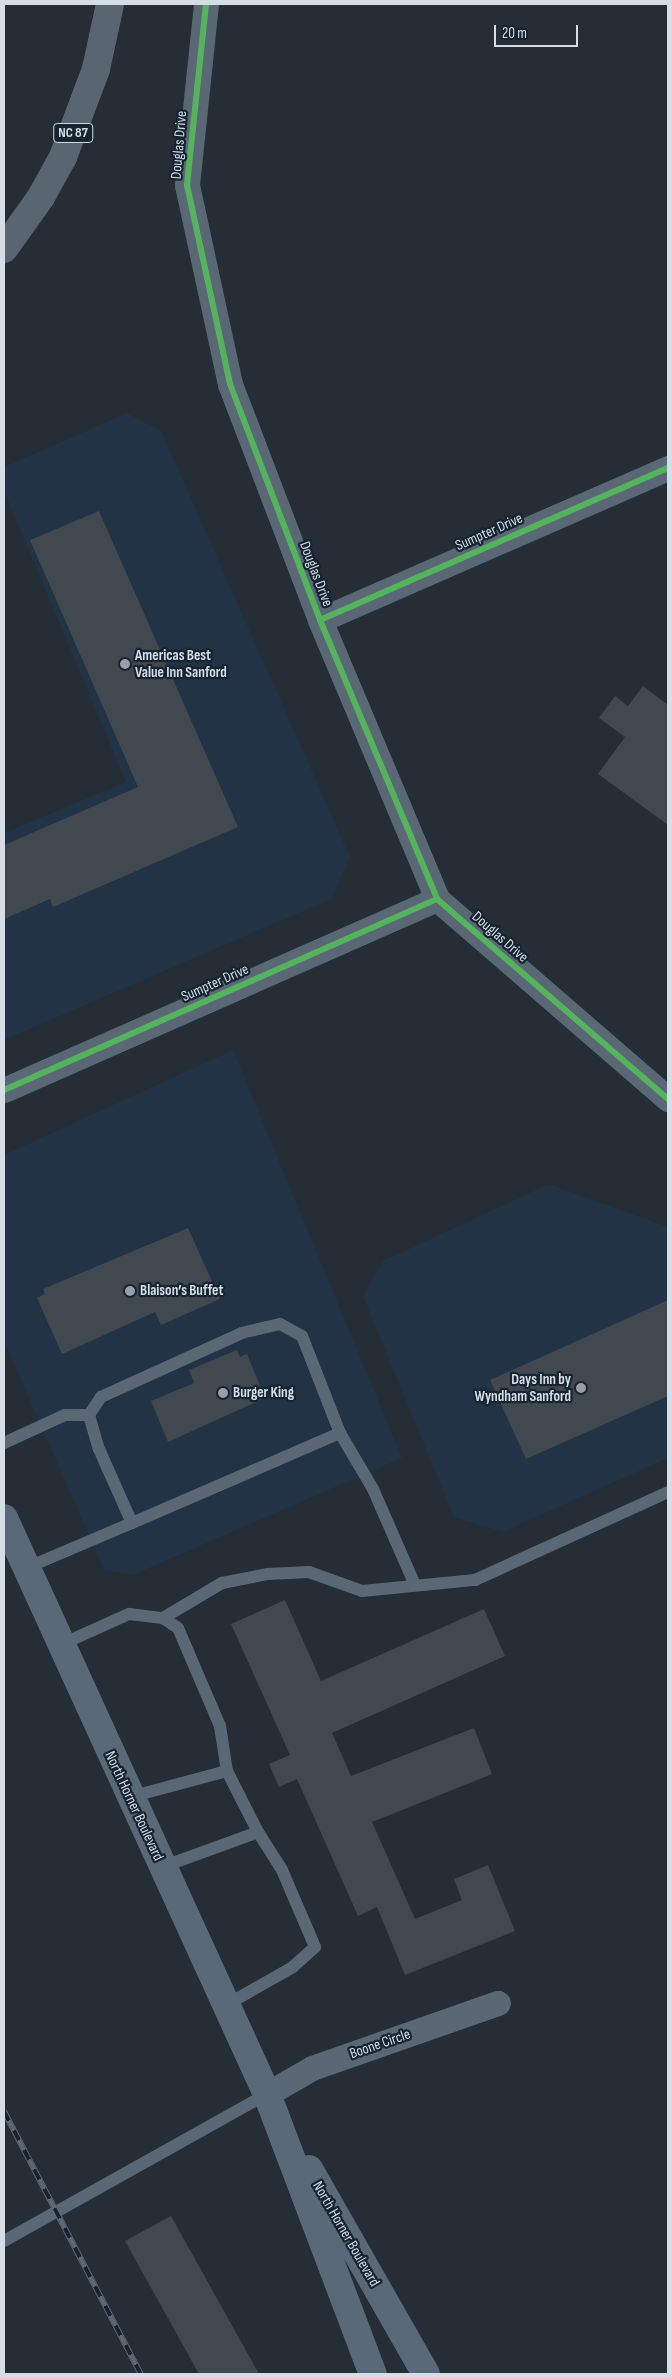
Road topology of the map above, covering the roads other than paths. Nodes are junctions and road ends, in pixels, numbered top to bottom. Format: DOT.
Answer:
graph roads {
  1 [pos="110,4"];
  2 [pos="206,4"];
  3 [pos="4,249"];
  4 [pos="668,468"];
  5 [pos="320,620"];
  6 [pos="437,900"];
  7 [pos="4,1090"];
  8 [pos="668,1099"];
  9 [pos="89,1415"];
  10 [pos="340,1433"];
  11 [pos="4,1443"];
  12 [pos="668,1492"];
  13 [pos="4,1518"];
  14 [pos="132,1523"];
  15 [pos="26,1568"];
  16 [pos="415,1584"];
  17 [pos="164,1618"];
  18 [pos="60,1645"];
  19 [pos="227,1771"];
  20 [pos="130,1797"];
  21 [pos="258,1832"];
  22 [pos="162,1867"];
  23 [pos="498,2004"];
  24 [pos="226,2005"];
  25 [pos="267,2094"];
  26 [pos="4,2241"];
  27 [pos="373,2374"];
  28 [pos="426,2374"];
  1 -- 3 [label="highway, NC 87"];
  2 -- 5 [label="street, Douglas Drive"];
  4 -- 5 [label="street, Sumpter Drive"];
  5 -- 6 [label="street, Douglas Drive"];
  6 -- 7 [label="street, Sumpter Drive"];
  6 -- 8 [label="street, Douglas Drive"];
  9 -- 10 [label="lane"];
  9 -- 11 [label="lane"];
  9 -- 14 [label="lane"];
  10 -- 14 [label="lane"];
  10 -- 16 [label="lane"];
  12 -- 16 [label="lane"];
  13 -- 15 [label="main road, North Horner Boulevard"];
  14 -- 15 [label="lane"];
  15 -- 18 [label="main road, North Horner Boulevard"];
  16 -- 17 [label="lane"];
  17 -- 18 [label="lane"];
  17 -- 19 [label="lane"];
  18 -- 20 [label="main road, North Horner Boulevard"];
  19 -- 20 [label="lane"];
  19 -- 21 [label="lane"];
  20 -- 22 [label="main road, North Horner Boulevard"];
  21 -- 22 [label="lane"];
  21 -- 24 [label="lane"];
  22 -- 24 [label="main road, North Horner Boulevard"];
  23 -- 25 [label="street, Boone Circle"];
  24 -- 25 [label="main road, North Horner Boulevard"];
  25 -- 26 [label="lane"];
  25 -- 27 [label="main road, North Horner Boulevard"];
  25 -- 28 [label="main road, North Horner Boulevard"];
}
